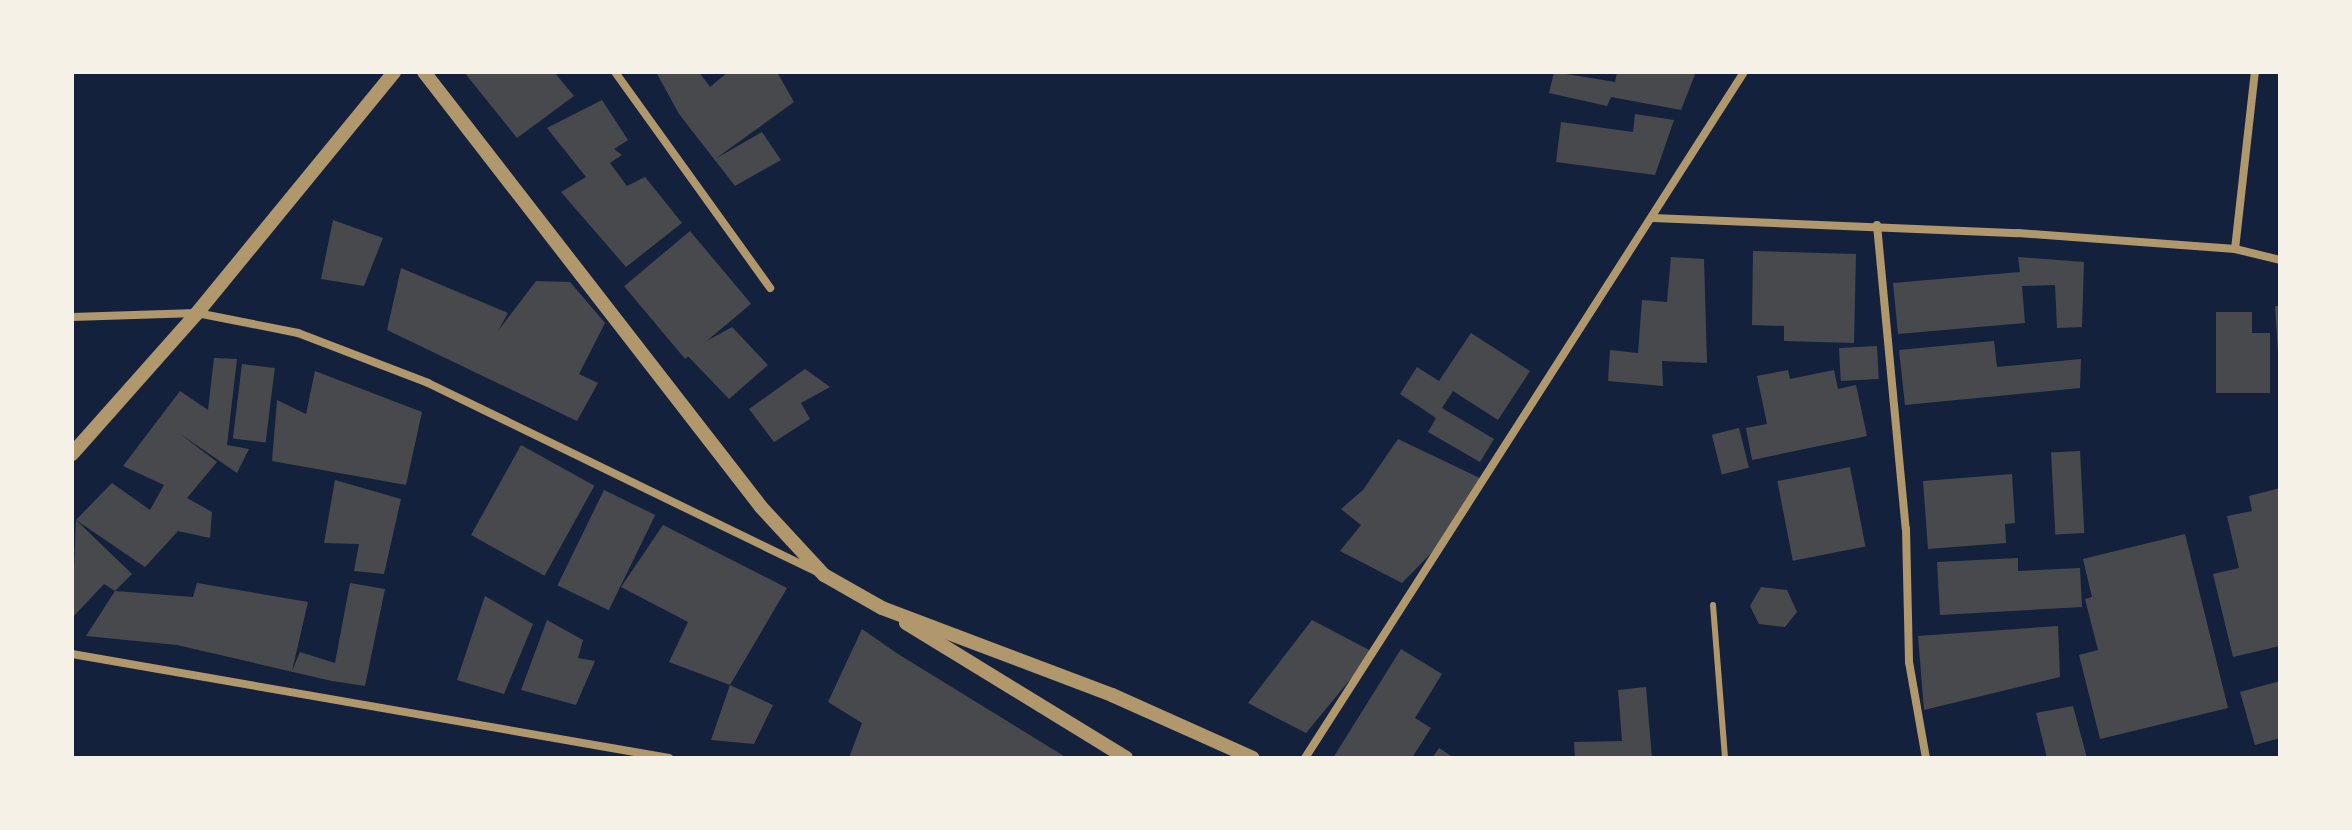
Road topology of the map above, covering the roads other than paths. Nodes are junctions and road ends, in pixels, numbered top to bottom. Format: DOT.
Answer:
graph roads {
  1 [pos="394,72"];
  2 [pos="424,72"];
  3 [pos="615,72"];
  4 [pos="1744,72"];
  5 [pos="2255,72"];
  6 [pos="1653,218"];
  7 [pos="1877,225"];
  8 [pos="2235,249"];
  9 [pos="2280,260"];
  10 [pos="770,288"];
  11 [pos="197,313"];
  12 [pos="72,317"];
  13 [pos="72,454"];
  14 [pos="824,575"];
  15 [pos="1713,605"];
  16 [pos="882,608"];
  17 [pos="72,654"];
  18 [pos="626,749"];
  19 [pos="646,758"];
  20 [pos="669,758"];
  21 [pos="1126,758"];
  22 [pos="1253,758"];
  23 [pos="1305,758"];
  24 [pos="1725,758"];
  25 [pos="1926,758"];
  1 -- 11 [label="street"];
  2 -- 14 [label="street"];
  3 -- 10 [label="street"];
  4 -- 6 [label="street"];
  5 -- 8 [label="street"];
  6 -- 7 [label="street"];
  6 -- 23 [label="street"];
  7 -- 8 [label="street"];
  7 -- 25 [label="street"];
  8 -- 9 [label="street"];
  11 -- 12 [label="street"];
  11 -- 13 [label="street"];
  11 -- 14 [label="street"];
  14 -- 16 [label="street"];
  15 -- 24 [label="lane"];
  16 -- 21 [label="street"];
  16 -- 22 [label="street"];
  17 -- 18 [label="street"];
  18 -- 19 [label="street"];
  18 -- 20 [label="street"];
}
